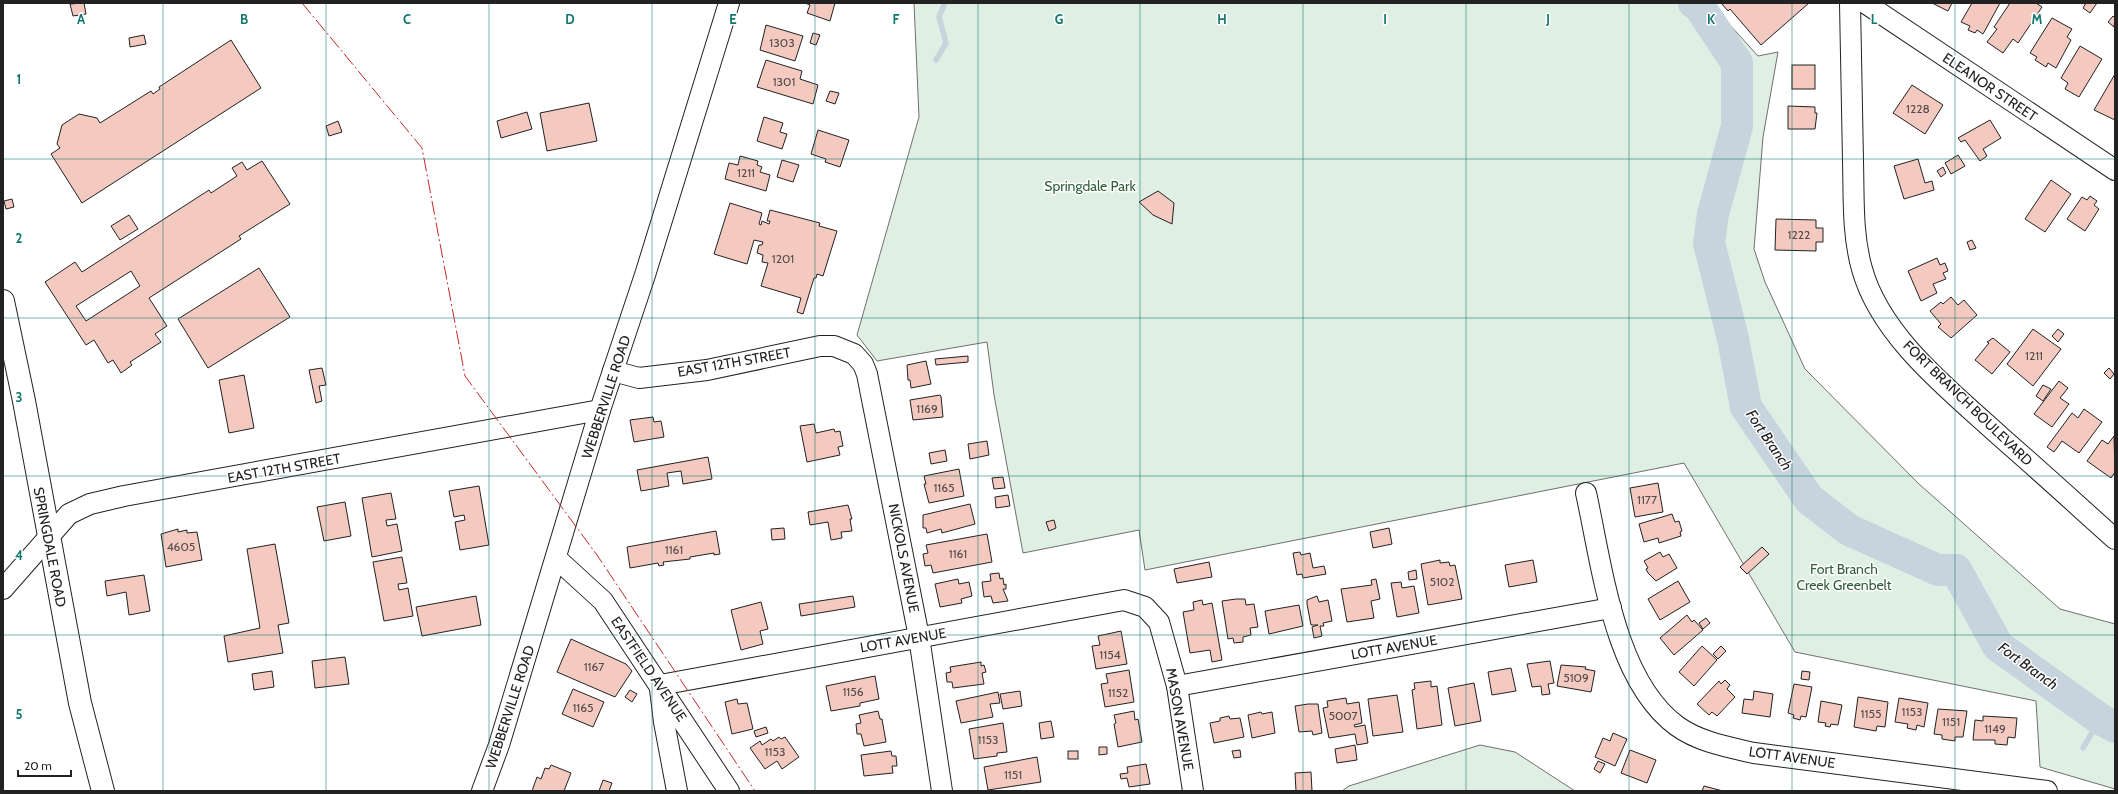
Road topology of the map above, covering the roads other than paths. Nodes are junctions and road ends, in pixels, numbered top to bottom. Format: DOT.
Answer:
graph roads {
  1 [pos="729,3"];
  2 [pos="1850,3"];
  3 [pos="1865,3"];
  4 [pos="2115,170"];
  5 [pos="3,301"];
  6 [pos="854,354"];
  7 [pos="613,371"];
  8 [pos="600,410"];
  9 [pos="1586,493"];
  10 [pos="48,538"];
  11 [pos="2115,539"];
  12 [pos="556,558"];
  13 [pos="3,589"];
  14 [pos="1145,607"];
  15 [pos="1611,608"];
  16 [pos="919,637"];
  17 [pos="660,685"];
  18 [pos="1177,686"];
  19 [pos="723,789"];
  20 [pos="103,791"];
  21 [pos="482,791"];
  22 [pos="677,791"];
  23 [pos="942,791"];
  24 [pos="1192,791"];
  25 [pos="2047,791"];
  1 -- 7 [label="street, WEBBERVILLE ROAD"];
  2 -- 11 [label="street, FORT BRANCH BOULEVARD"];
  3 -- 4 [label="street, ELEANOR STREET"];
  5 -- 10 [label="main road, SPRINGDALE ROAD"];
  6 -- 7 [label="street, EAST 12TH STREET"];
  6 -- 16 [label="street, NICKOLS AVENUE"];
  7 -- 8 [label="street, WEBBERVILLE ROAD"];
  8 -- 10 [label="street, EAST 12TH STREET"];
  8 -- 12 [label="street, WEBBERVILLE ROAD"];
  9 -- 15 [label="street, LOTT AVENUE"];
  10 -- 13 [label="street, EAST 12TH STREET"];
  10 -- 20 [label="main road, SPRINGDALE ROAD"];
  12 -- 17 [label="street, EASTFIELD AVENUE"];
  12 -- 21 [label="street, WEBBERVILLE ROAD"];
  14 -- 16 [label="street, LOTT AVENUE"];
  14 -- 18 [label="street, MASON AVENUE"];
  15 -- 18 [label="street, LOTT AVENUE"];
  15 -- 25 [label="street, LOTT AVENUE"];
  16 -- 17 [label="street, LOTT AVENUE"];
  16 -- 23 [label="street, NICKOLS AVENUE"];
  17 -- 19 [label="street, EASTFIELD AVENUE"];
  17 -- 22 [label="street"];
  18 -- 24 [label="street, MASON AVENUE"];
}
